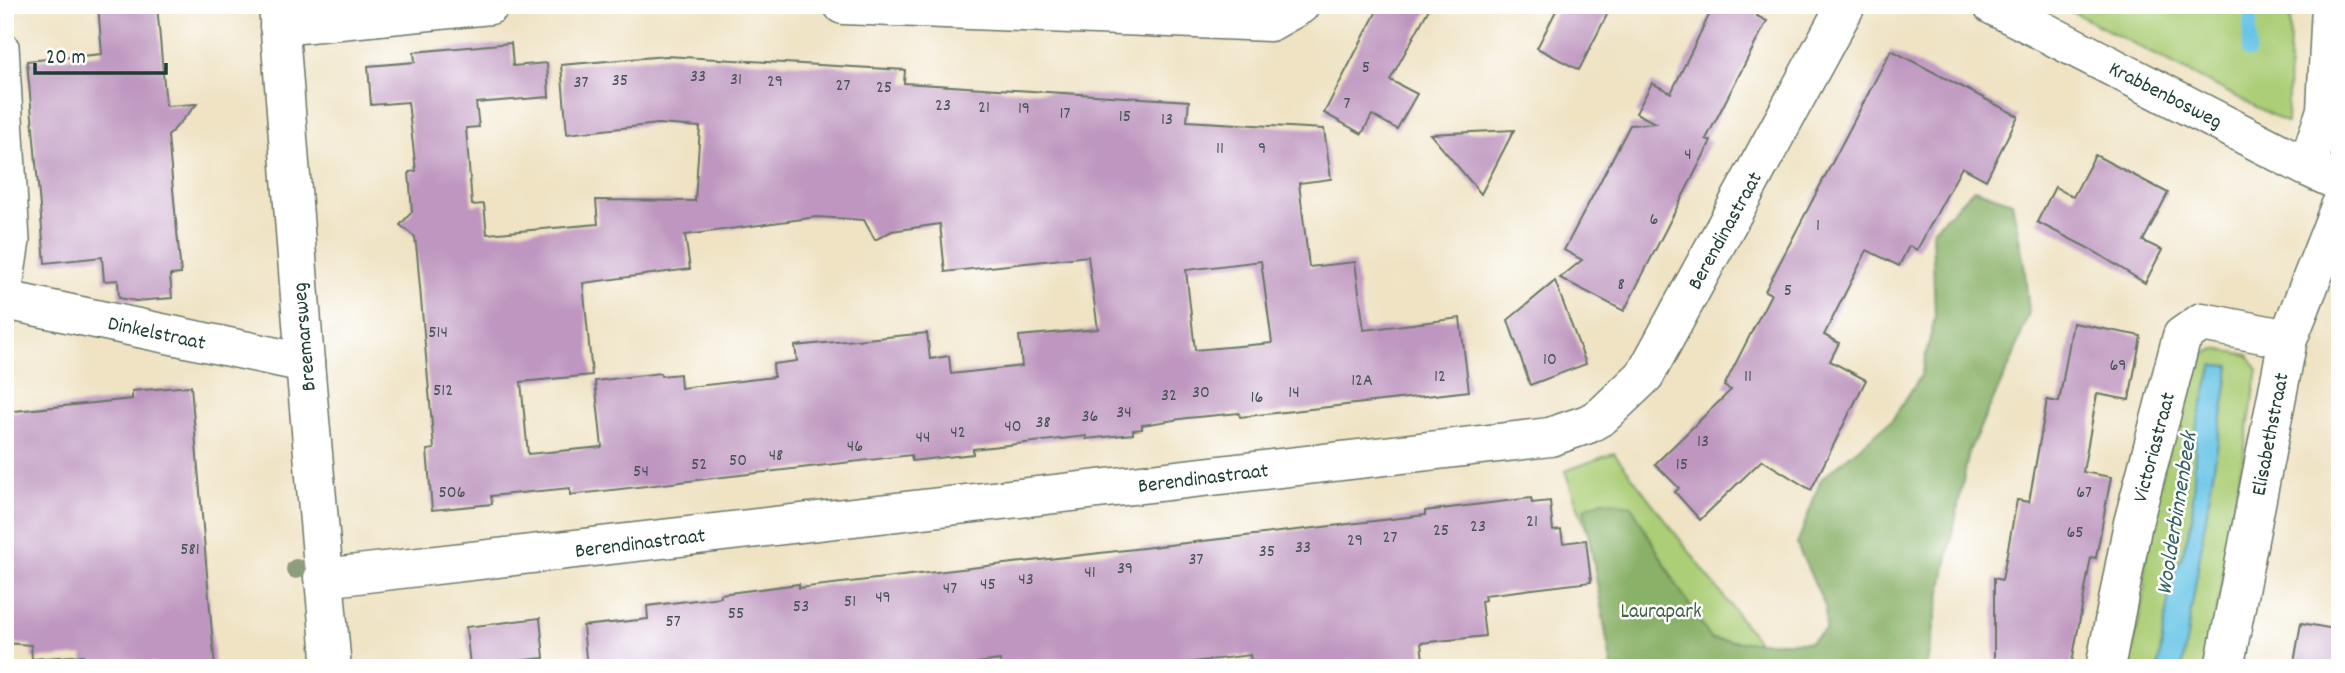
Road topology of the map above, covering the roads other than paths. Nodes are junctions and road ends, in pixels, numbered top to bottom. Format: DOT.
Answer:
graph roads {
  1 [pos="490,5"];
  2 [pos="843,5"];
  3 [pos="1300,5"];
  4 [pos="1846,5"];
  5 [pos="1992,5"];
  6 [pos="2331,5"];
  7 [pos="279,16"];
  8 [pos="8,46"];
  9 [pos="2323,174"];
  10 [pos="2340,206"];
  11 [pos="8,301"];
  12 [pos="2288,339"];
  13 [pos="305,363"];
  14 [pos="323,578"];
  15 [pos="332,668"];
  16 [pos="2105,668"];
  17 [pos="2224,668"];
  1 -- 7 [label="street"];
  2 -- 3 [label="street"];
  4 -- 14 [label="street, Berendinastraat"];
  5 -- 9 [label="street, Krabbenbosweg"];
  6 -- 9 [label="street"];
  7 -- 13 [label="street, Breemarsweg"];
  8 -- 11 [label="lane, Dinkelstraat"];
  10 -- 12 [label="street, Elisabethstraat"];
  11 -- 13 [label="street, Dinkelstraat"];
  12 -- 16 [label="street, Victoriastraat"];
  12 -- 17 [label="street, Elisabethstraat"];
  13 -- 14 [label="street, Breemarsweg"];
  14 -- 15 [label="street, Breemarsweg"];
}
